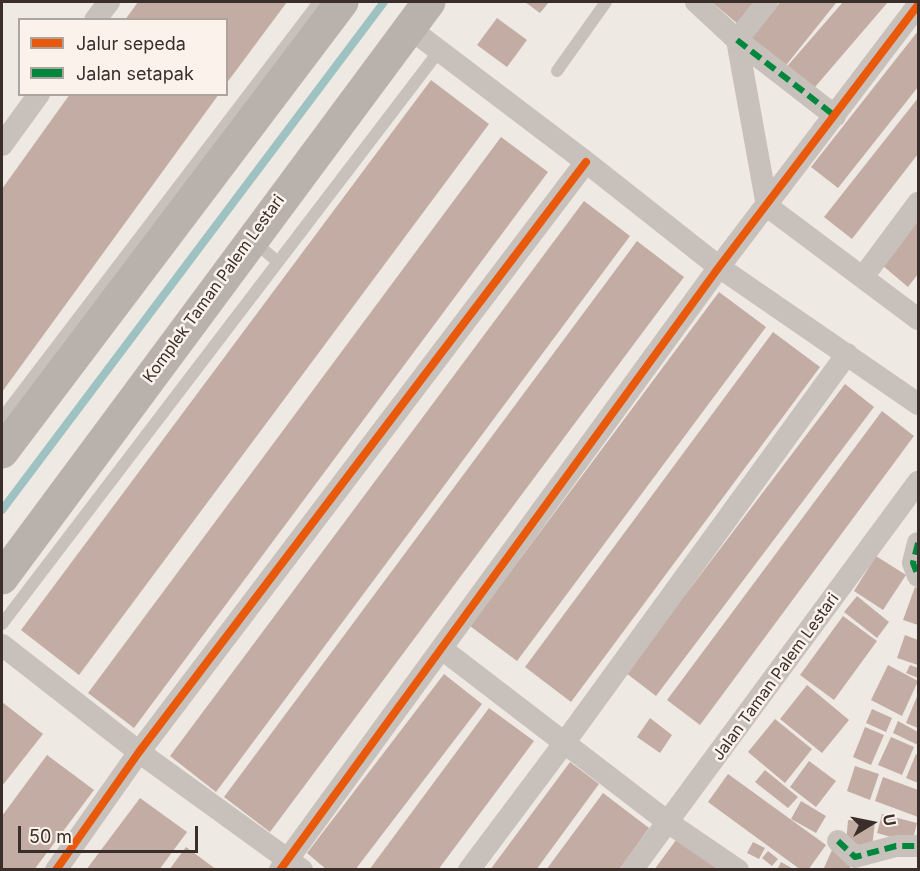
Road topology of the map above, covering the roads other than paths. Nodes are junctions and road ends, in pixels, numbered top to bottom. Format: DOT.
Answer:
graph roads {
  1 [pos="109,2"];
  2 [pos="319,2"];
  3 [pos="342,2"];
  4 [pos="429,2"];
  5 [pos="606,2"];
  6 [pos="696,2"];
  7 [pos="767,2"];
  8 [pos="918,5"];
  9 [pos="97,18"];
  10 [pos="408,27"];
  11 [pos="737,40"];
  12 [pos="439,51"];
  13 [pos="557,71"];
  14 [pos="38,96"];
  15 [pos="835,116"];
  16 [pos="234,128"];
  17 [pos="2,145"];
  18 [pos="586,162"];
  19 [pos="918,203"];
  20 [pos="767,206"];
  21 [pos="251,240"];
  22 [pos="278,262"];
  23 [pos="719,267"];
  24 [pos="863,277"];
  25 [pos="918,319"];
  26 [pos="847,354"];
  27 [pos="917,398"];
  28 [pos="2,418"];
  29 [pos="117,448"];
  30 [pos="2,452"];
  31 [pos="918,483"];
  32 [pos="918,543"];
  33 [pos="918,576"];
  34 [pos="2,578"];
  35 [pos="2,624"];
  36 [pos="2,645"];
  37 [pos="442,649"];
  38 [pos="565,742"];
  39 [pos="139,752"];
  40 [pos="669,823"];
  41 [pos="838,841"];
  42 [pos="918,846"];
  43 [pos="290,866"];
  44 [pos="56,870"];
  45 [pos="469,870"];
  46 [pos="632,870"];
  47 [pos="738,870"];
  1 -- 9 [label="street"];
  2 -- 16 [label="lane"];
  3 -- 16 [label="street"];
  4 -- 10 [label="street, Komplek Taman Palem Lestari"];
  5 -- 13 [label="lane"];
  6 -- 11 [label="street"];
  7 -- 11 [label="street"];
  8 -- 15 [label="street"];
  10 -- 12 [label="street"];
  10 -- 21 [label="street, Komplek Taman Palem Lestari"];
  11 -- 15 [label="street"];
  11 -- 20 [label="street"];
  12 -- 18 [label="street"];
  12 -- 22 [label="lane"];
  14 -- 17 [label="street"];
  15 -- 20 [label="street"];
  16 -- 28 [label="lane"];
  16 -- 30 [label="street"];
  18 -- 23 [label="street"];
  18 -- 39 [label="street"];
  19 -- 24 [label="street"];
  20 -- 23 [label="street"];
  20 -- 24 [label="street"];
  21 -- 22 [label="lane"];
  21 -- 29 [label="street, Komplek Taman Palem Lestari"];
  22 -- 29 [label="lane"];
  23 -- 26 [label="street"];
  23 -- 37 [label="street"];
  24 -- 25 [label="street"];
  26 -- 27 [label="street"];
  26 -- 38 [label="street"];
  29 -- 34 [label="street, Komplek Taman Palem Lestari"];
  29 -- 35 [label="lane"];
  31 -- 40 [label="street, Jalan Taman Palem Lestari"];
  32 -- 33 [label="street"];
  36 -- 39 [label="street"];
  37 -- 38 [label="street"];
  37 -- 43 [label="street"];
  38 -- 40 [label="street"];
  38 -- 45 [label="street"];
  39 -- 43 [label="street"];
  39 -- 44 [label="street"];
  40 -- 46 [label="street, Jalan Taman Palem Lestari"];
  40 -- 47 [label="street"];
  41 -- 42 [label="street"];
}
